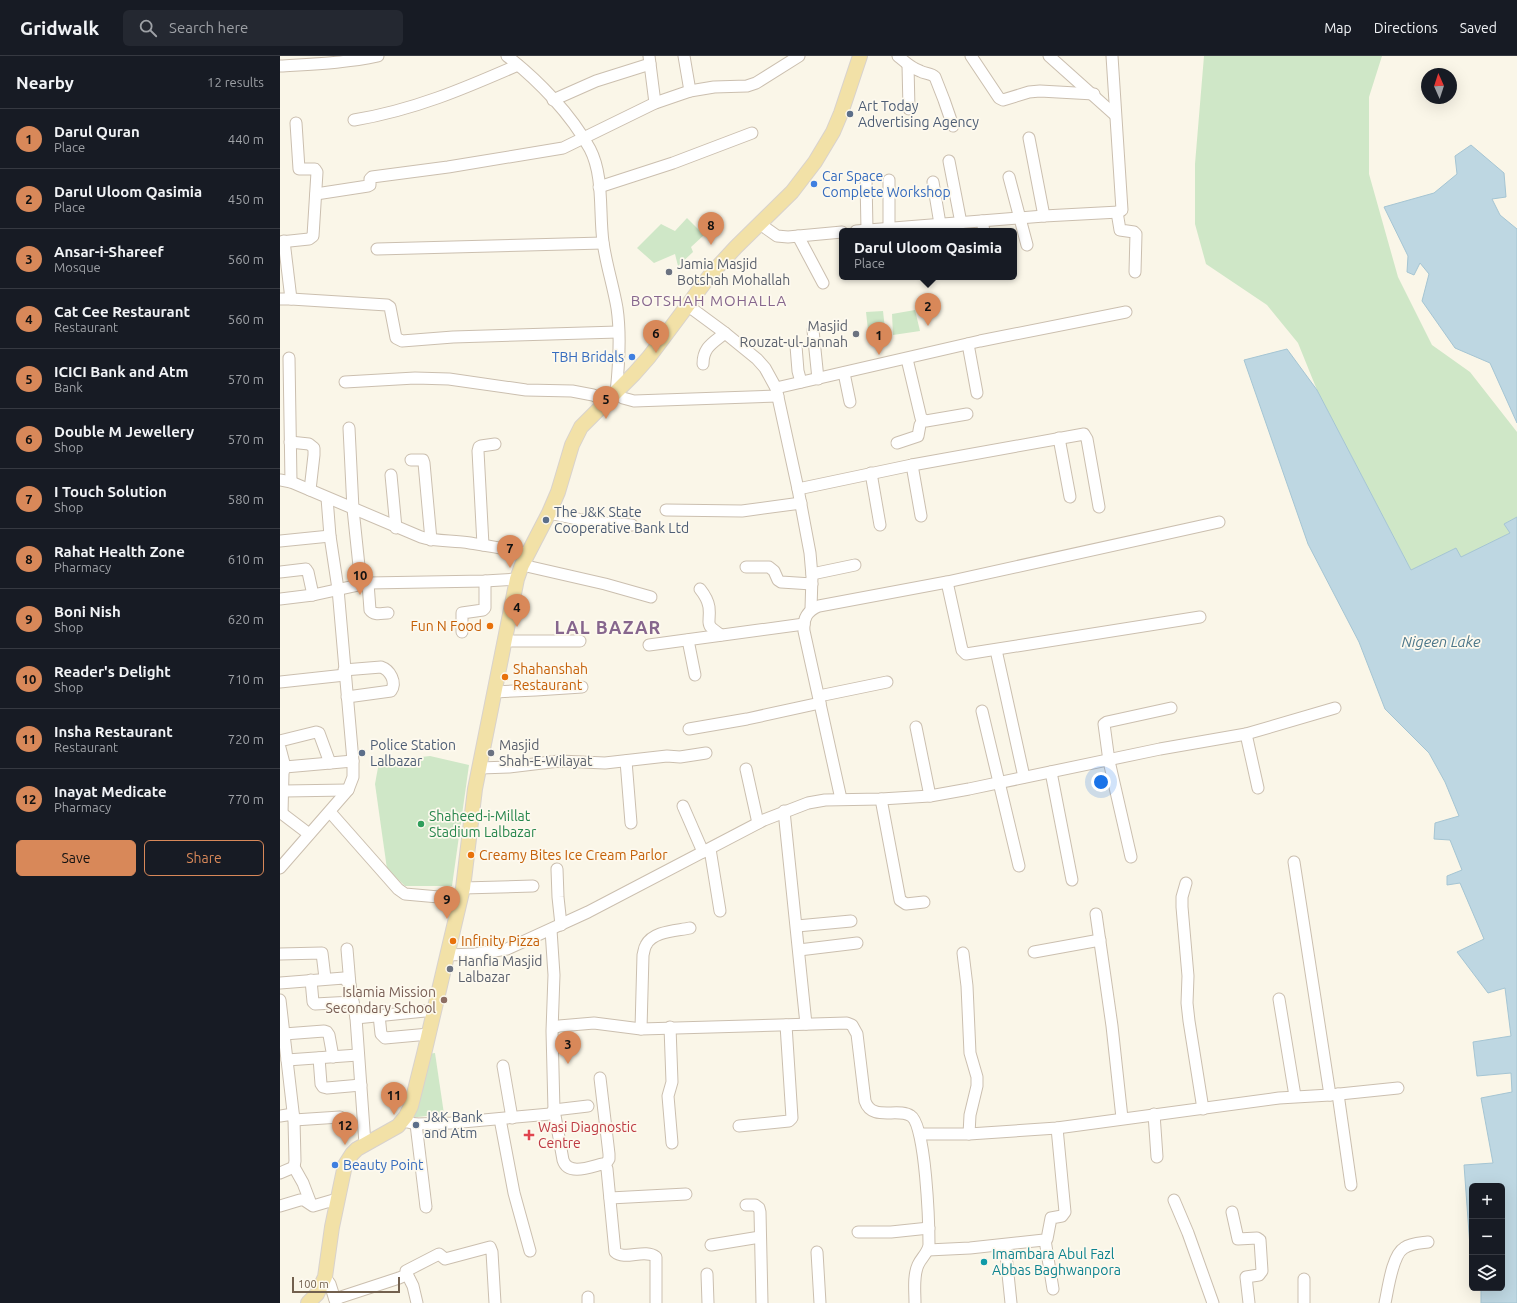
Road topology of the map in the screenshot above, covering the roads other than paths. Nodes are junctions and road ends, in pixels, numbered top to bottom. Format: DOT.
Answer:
graph roads {
  1 [pos="378,56"];
  2 [pos="684,56"];
  3 [pos="799,56"];
  4 [pos="860,56"];
  5 [pos="898,56"];
  6 [pos="971,56"];
  7 [pos="1049,56"];
  8 [pos="1112,56"];
  9 [pos="515,59"];
  10 [pos="650,60"];
  11 [pos="780,61"];
  12 [pos="908,65"];
  13 [pos="280,66"];
  14 [pos="690,91"];
  15 [pos="1094,94"];
  16 [pos="553,100"];
  17 [pos="656,103"];
  18 [pos="909,109"];
  19 [pos="1115,115"];
  20 [pos="354,120"];
  21 [pos="296,123"];
  22 [pos="952,126"];
  23 [pos="752,133"];
  24 [pos="582,138"];
  25 [pos="1029,138"];
  26 [pos="949,161"];
  27 [pos="1009,177"];
  28 [pos="866,179"];
  29 [pos="889,180"];
  30 [pos="934,182"];
  31 [pos="599,187"];
  32 [pos="316,194"];
  33 [pos="1117,212"];
  34 [pos="1044,216"];
  35 [pos="1019,218"];
  36 [pos="961,223"];
  37 [pos="760,224"];
  38 [pos="940,224"];
  39 [pos="983,226"];
  40 [pos="874,228"];
  41 [pos="889,228"];
  42 [pos="839,232"];
  43 [pos="798,236"];
  44 [pos="282,241"];
  45 [pos="603,243"];
  46 [pos="1027,245"];
  47 [pos="377,249"];
  48 [pos="1135,272"];
  49 [pos="823,283"];
  50 [pos="286,299"];
  51 [pos="687,305"];
  52 [pos="1126,312"];
  53 [pos="813,330"];
  54 [pos="618,332"];
  55 [pos="725,333"];
  56 [pos="968,344"];
  57 [pos="796,346"];
  58 [pos="289,358"];
  59 [pos="907,359"];
  60 [pos="703,364"];
  61 [pos="844,373"];
  62 [pos="818,378"];
  63 [pos="345,382"];
  64 [pos="801,382"];
  65 [pos="777,392"];
  66 [pos="977,393"];
  67 [pos="611,397"];
  68 [pos="850,402"];
  69 [pos="967,414"];
  70 [pos="923,420"];
  71 [pos="349,428"];
  72 [pos="1059,438"];
  73 [pos="290,442"];
  74 [pos="897,443"];
  75 [pos="495,444"];
  76 [pos="411,460"];
  77 [pos="912,465"];
  78 [pos="871,473"];
  79 [pos="391,475"];
  80 [pos="285,481"];
  81 [pos="798,489"];
  82 [pos="310,490"];
  83 [pos="1070,497"];
  84 [pos="327,498"];
  85 [pos="801,503"];
  86 [pos="1099,508"];
  87 [pos="353,509"];
  88 [pos="666,510"];
  89 [pos="549,513"];
  90 [pos="920,516"];
  91 [pos="1219,522"];
  92 [pos="632,525"];
  93 [pos="880,525"];
  94 [pos="396,528"];
  95 [pos="330,536"];
  96 [pos="431,540"];
  97 [pos="280,541"];
  98 [pos="483,545"];
  99 [pos="525,560"];
  100 [pos="855,565"];
  101 [pos="746,567"];
  102 [pos="280,572"];
  103 [pos="517,579"];
  104 [pos="812,579"];
  105 [pos="485,581"];
  106 [pos="947,582"];
  107 [pos="364,584"];
  108 [pos="338,589"];
  109 [pos="700,589"];
  110 [pos="313,595"];
  111 [pos="650,597"];
  112 [pos="280,599"];
  113 [pos="811,609"];
  114 [pos="388,613"];
  115 [pos="1200,616"];
  116 [pos="804,624"];
  117 [pos="462,632"];
  118 [pos="721,635"];
  119 [pos="688,640"];
  120 [pos="580,641"];
  121 [pos="505,642"];
  122 [pos="650,644"];
  123 [pos="996,650"];
  124 [pos="345,672"];
  125 [pos="695,675"];
  126 [pos="280,682"];
  127 [pos="887,682"];
  128 [pos="582,687"];
  129 [pos="494,692"];
  130 [pos="347,697"];
  131 [pos="820,700"];
  132 [pos="1170,708"];
  133 [pos="1335,708"];
  134 [pos="982,711"];
  135 [pos="916,727"];
  136 [pos="689,729"];
  137 [pos="1246,734"];
  138 [pos="280,741"];
  139 [pos="280,749"];
  140 [pos="706,753"];
  141 [pos="353,760"];
  142 [pos="626,761"];
  143 [pos="1109,761"];
  144 [pos="330,763"];
  145 [pos="285,767"];
  146 [pos="480,768"];
  147 [pos="746,769"];
  148 [pos="1051,772"];
  149 [pos="1024,777"];
  150 [pos="999,782"];
  151 [pos="1258,788"];
  152 [pos="348,790"];
  153 [pos="284,792"];
  154 [pos="930,796"];
  155 [pos="841,799"];
  156 [pos="881,799"];
  157 [pos="684,806"];
  158 [pos="330,812"];
  159 [pos="784,812"];
  160 [pos="281,813"];
  161 [pos="631,823"];
  162 [pos="758,823"];
  163 [pos="309,834"];
  164 [pos="707,851"];
  165 [pos="1131,857"];
  166 [pos="1294,862"];
  167 [pos="1019,866"];
  168 [pos="280,868"];
  169 [pos="557,869"];
  170 [pos="1072,880"];
  171 [pos="1186,883"];
  172 [pos="533,886"];
  173 [pos="462,893"];
  174 [pos="924,902"];
  175 [pos="720,911"];
  176 [pos="1096,914"];
  177 [pos="851,921"];
  178 [pos="561,925"];
  179 [pos="797,926"];
  180 [pos="690,928"];
  181 [pos="551,930"];
  182 [pos="1100,940"];
  183 [pos="857,943"];
  184 [pos="347,949"];
  185 [pos="799,950"];
  186 [pos="1034,952"];
  187 [pos="963,953"];
  188 [pos="280,954"];
  189 [pos="448,955"];
  190 [pos="325,978"];
  191 [pos="311,980"];
  192 [pos="280,983"];
  193 [pos="350,985"];
  194 [pos="1279,999"];
  195 [pos="353,1002"];
  196 [pos="280,1006"];
  197 [pos="435,1010"];
  198 [pos="379,1015"];
  199 [pos="356,1018"];
  200 [pos="806,1024"];
  201 [pos="786,1025"];
  202 [pos="670,1027"];
  203 [pos="553,1028"];
  204 [pos="641,1029"];
  205 [pos="284,1034"];
  206 [pos="429,1034"];
  207 [pos="358,1055"];
  208 [pos="333,1057"];
  209 [pos="318,1058"];
  210 [pos="288,1060"];
  211 [pos="503,1066"];
  212 [pos="600,1078"];
  213 [pos="361,1085"];
  214 [pos="1398,1088"];
  215 [pos="285,1090"];
  216 [pos="1334,1095"];
  217 [pos="1295,1096"];
  218 [pos="588,1106"];
  219 [pos="1203,1109"];
  220 [pos="554,1110"];
  221 [pos="1154,1114"];
  222 [pos="280,1116"];
  223 [pos="293,1117"];
  224 [pos="340,1117"];
  225 [pos="512,1118"];
  226 [pos="1122,1118"];
  227 [pos="500,1119"];
  228 [pos="409,1122"];
  229 [pos="740,1126"];
  230 [pos="1057,1128"];
  231 [pos="920,1134"];
  232 [pos="969,1134"];
  233 [pos="672,1143"];
  234 [pos="365,1144"];
  235 [pos="1157,1156"];
  236 [pos="605,1165"];
  237 [pos="294,1166"];
  238 [pos="280,1173"];
  239 [pos="1351,1185"];
  240 [pos="686,1194"];
  241 [pos="610,1198"];
  242 [pos="338,1199"];
  243 [pos="1174,1200"];
  244 [pos="311,1204"];
  245 [pos="746,1205"];
  246 [pos="280,1206"];
  247 [pos="426,1207"];
  248 [pos="1232,1212"];
  249 [pos="929,1228"];
  250 [pos="858,1232"];
  251 [pos="760,1237"];
  252 [pos="1045,1240"];
  253 [pos="1428,1242"];
  254 [pos="711,1245"];
  255 [pos="1005,1245"];
  256 [pos="928,1250"];
  257 [pos="530,1251"];
  258 [pos="817,1252"];
  259 [pos="407,1274"];
  260 [pos="707,1274"];
  261 [pos="325,1277"];
  262 [pos="1304,1279"];
  263 [pos="1052,1289"];
  264 [pos="335,1301"];
  265 [pos="308,1303"];
  266 [pos="417,1303"];
  267 [pos="495,1303"];
  268 [pos="656,1303"];
  269 [pos="708,1303"];
  270 [pos="762,1303"];
  271 [pos="820,1303"];
  272 [pos="916,1303"];
  273 [pos="1011,1303"];
  274 [pos="1213,1303"];
  275 [pos="1249,1303"];
  276 [pos="1304,1303"];
  277 [pos="1385,1303"];
  1 -- 13 [label="street"];
  2 -- 14 [label="street"];
  3 -- 11 [label="street"];
  4 -- 37 [label="main road"];
  5 -- 12 [label="street"];
  6 -- 15 [label="street"];
  7 -- 15 [label="street"];
  8 -- 19 [label="street"];
  9 -- 16 [label="street"];
  9 -- 20 [label="street"];
  10 -- 16 [label="street"];
  10 -- 17 [label="street"];
  11 -- 14 [label="street"];
  12 -- 18 [label="street"];
  12 -- 22 [label="street"];
  14 -- 17 [label="street"];
  15 -- 19 [label="street"];
  16 -- 24 [label="street"];
  17 -- 24 [label="street"];
  19 -- 33 [label="street"];
  21 -- 32 [label="street"];
  23 -- 31 [label="street"];
  24 -- 31 [label="street"];
  24 -- 32 [label="street"];
  25 -- 34 [label="street"];
  26 -- 36 [label="street"];
  27 -- 35 [label="street"];
  28 -- 40 [label="street"];
  29 -- 41 [label="street"];
  30 -- 38 [label="street"];
  31 -- 45 [label="street"];
  32 -- 44 [label="street"];
  33 -- 34 [label="street"];
  33 -- 48 [label="street"];
  34 -- 35 [label="street"];
  35 -- 39 [label="street"];
  35 -- 46 [label="street"];
  36 -- 38 [label="street"];
  36 -- 39 [label="street"];
  37 -- 43 [label="street"];
  37 -- 51 [label="main road"];
  38 -- 41 [label="street"];
  42 -- 43 [label="street"];
  43 -- 49 [label="street"];
  44 -- 50 [label="street"];
  45 -- 47 [label="street"];
  45 -- 54 [label="street"];
  50 -- 54 [label="street"];
  51 -- 55 [label="street"];
  51 -- 67 [label="main road"];
  52 -- 56 [label="street"];
  53 -- 62 [label="street"];
  54 -- 67 [label="street"];
  55 -- 60 [label="street"];
  55 -- 65 [label="street"];
  56 -- 59 [label="street"];
  56 -- 66 [label="street"];
  57 -- 64 [label="street"];
  58 -- 73 [label="street"];
  59 -- 61 [label="street"];
  59 -- 70 [label="street"];
  61 -- 62 [label="street"];
  61 -- 68 [label="street"];
  62 -- 64 [label="street"];
  63 -- 67 [label="street"];
  64 -- 65 [label="street"];
  65 -- 67 [label="street"];
  65 -- 81 [label="street"];
  67 -- 89 [label="main road"];
  69 -- 70 [label="street"];
  70 -- 74 [label="street"];
  71 -- 87 [label="street"];
  72 -- 77 [label="street"];
  72 -- 83 [label="street"];
  72 -- 86 [label="street"];
  73 -- 80 [label="street"];
  73 -- 82 [label="street"];
  75 -- 98 [label="street"];
  76 -- 96 [label="street"];
  77 -- 78 [label="street"];
  77 -- 90 [label="street"];
  78 -- 81 [label="street"];
  78 -- 93 [label="street"];
  79 -- 94 [label="street"];
  80 -- 82 [label="street"];
  81 -- 85 [label="street"];
  82 -- 84 [label="street"];
  84 -- 87 [label="street"];
  84 -- 95 [label="street"];
  85 -- 88 [label="street"];
  85 -- 104 [label="street"];
  87 -- 94 [label="street"];
  87 -- 107 [label="street"];
  89 -- 92 [label="street"];
  89 -- 99 [label="main road"];
  91 -- 106 [label="street"];
  94 -- 96 [label="street"];
  95 -- 97 [label="street"];
  95 -- 108 [label="street"];
  96 -- 98 [label="street"];
  98 -- 99 [label="street"];
  99 -- 103 [label="main road"];
  99 -- 111 [label="street"];
  100 -- 104 [label="street"];
  101 -- 104 [label="street"];
  102 -- 110 [label="street"];
  103 -- 105 [label="street"];
  103 -- 121 [label="main road"];
  104 -- 113 [label="street"];
  105 -- 107 [label="street"];
  105 -- 117 [label="street"];
  106 -- 113 [label="street"];
  106 -- 123 [label="street"];
  107 -- 108 [label="street"];
  107 -- 114 [label="street"];
  108 -- 110 [label="street"];
  108 -- 124 [label="street"];
  109 -- 118 [label="street"];
  110 -- 112 [label="street"];
  113 -- 116 [label="street"];
  115 -- 123 [label="street"];
  116 -- 118 [label="street"];
  116 -- 131 [label="street"];
  118 -- 119 [label="street"];
  119 -- 122 [label="street"];
  119 -- 125 [label="street"];
  120 -- 121 [label="street"];
  121 -- 129 [label="main road"];
  123 -- 149 [label="street"];
  124 -- 126 [label="street"];
  124 -- 130 [label="street"];
  124 -- 130 [label="street"];
  127 -- 131 [label="street"];
  128 -- 129 [label="street"];
  129 -- 146 [label="main road"];
  130 -- 141 [label="street"];
  131 -- 136 [label="street"];
  131 -- 155 [label="street"];
  132 -- 143 [label="street"];
  133 -- 137 [label="street"];
  134 -- 150 [label="street"];
  135 -- 154 [label="street"];
  137 -- 143 [label="street"];
  137 -- 151 [label="street"];
  138 -- 144 [label="street"];
  139 -- 145 [label="street"];
  140 -- 142 [label="street"];
  141 -- 144 [label="street"];
  141 -- 152 [label="street"];
  142 -- 146 [label="street"];
  142 -- 161 [label="street"];
  143 -- 148 [label="street"];
  143 -- 165 [label="street"];
  144 -- 145 [label="street"];
  145 -- 153 [label="street"];
  146 -- 173 [label="main road"];
  147 -- 162 [label="street"];
  148 -- 149 [label="street"];
  148 -- 170 [label="street"];
  149 -- 150 [label="street"];
  150 -- 154 [label="street"];
  150 -- 167 [label="street"];
  152 -- 153 [label="street"];
  152 -- 158 [label="street"];
  153 -- 160 [label="street"];
  154 -- 156 [label="street"];
  155 -- 156 [label="street"];
  155 -- 159 [label="street"];
  156 -- 174 [label="street"];
  157 -- 164 [label="street"];
  158 -- 163 [label="street"];
  158 -- 173 [label="street"];
  159 -- 162 [label="street"];
  159 -- 179 [label="street"];
  160 -- 163 [label="street"];
  162 -- 164 [label="street"];
  163 -- 168 [label="street"];
  164 -- 175 [label="street"];
  164 -- 178 [label="street"];
  166 -- 216 [label="street"];
  169 -- 178 [label="street"];
  171 -- 219 [label="street"];
  172 -- 173 [label="street"];
  173 -- 189 [label="main road"];
  176 -- 182 [label="street"];
  177 -- 179 [label="street"];
  178 -- 181 [label="street"];
  179 -- 185 [label="street"];
  180 -- 204 [label="street"];
  181 -- 189 [label="street"];
  181 -- 203 [label="street"];
  182 -- 186 [label="street"];
  182 -- 226 [label="street"];
  183 -- 185 [label="street"];
  184 -- 193 [label="street"];
  185 -- 200 [label="street"];
  187 -- 232 [label="street"];
  188 -- 190 [label="street"];
  189 -- 197 [label="main road"];
  190 -- 191 [label="street"];
  190 -- 193 [label="street"];
  191 -- 192 [label="street"];
  191 -- 195 [label="street"];
  193 -- 195 [label="street"];
  194 -- 217 [label="street"];
  195 -- 199 [label="street"];
  196 -- 205 [label="street"];
  197 -- 198 [label="street"];
  197 -- 206 [label="main road"];
  198 -- 199 [label="street"];
  198 -- 206 [label="street"];
  199 -- 207 [label="street"];
  200 -- 201 [label="street"];
  200 -- 231 [label="street"];
  201 -- 202 [label="street"];
  201 -- 229 [label="street"];
  202 -- 204 [label="street"];
  202 -- 233 [label="street"];
  203 -- 204 [label="street"];
  203 -- 220 [label="street"];
  205 -- 208 [label="street"];
  205 -- 210 [label="street"];
  206 -- 228 [label="main road"];
  207 -- 208 [label="street"];
  207 -- 213 [label="street"];
  208 -- 209 [label="street"];
  209 -- 210 [label="street"];
  209 -- 213 [label="street"];
  210 -- 215 [label="street"];
  211 -- 225 [label="street"];
  212 -- 236 [label="street"];
  213 -- 234 [label="street"];
  214 -- 216 [label="street"];
  215 -- 223 [label="street"];
  216 -- 217 [label="street"];
  216 -- 239 [label="street"];
  217 -- 219 [label="street"];
  218 -- 220 [label="street"];
  219 -- 221 [label="street"];
  220 -- 225 [label="street"];
  220 -- 236 [label="street"];
  221 -- 226 [label="street"];
  221 -- 235 [label="street"];
  222 -- 223 [label="street"];
  223 -- 224 [label="street"];
  223 -- 237 [label="street"];
  225 -- 227 [label="street"];
  226 -- 230 [label="street"];
  227 -- 228 [label="street"];
  227 -- 257 [label="street"];
  228 -- 234 [label="main road"];
  228 -- 247 [label="street"];
  230 -- 232 [label="street"];
  230 -- 252 [label="street"];
  231 -- 232 [label="street"];
  231 -- 249 [label="street"];
  234 -- 242 [label="main road"];
  236 -- 241 [label="street"];
  237 -- 238 [label="street"];
  237 -- 244 [label="street"];
  240 -- 241 [label="street"];
  241 -- 268 [label="street"];
  242 -- 244 [label="street"];
  242 -- 261 [label="main road"];
  243 -- 274 [label="street"];
  244 -- 246 [label="street"];
  245 -- 251 [label="street"];
  248 -- 275 [label="street"];
  249 -- 250 [label="street"];
  249 -- 256 [label="street"];
  251 -- 254 [label="street"];
  251 -- 270 [label="street"];
  252 -- 255 [label="street"];
  252 -- 263 [label="street"];
  253 -- 277 [label="street"];
  255 -- 256 [label="street"];
  255 -- 273 [label="street"];
  256 -- 272 [label="street"];
  258 -- 271 [label="street"];
  259 -- 264 [label="street"];
  259 -- 266 [label="street"];
  259 -- 267 [label="street"];
  260 -- 269 [label="street"];
  261 -- 264 [label="street"];
  261 -- 265 [label="main road"];
  262 -- 276 [label="street"];
}
